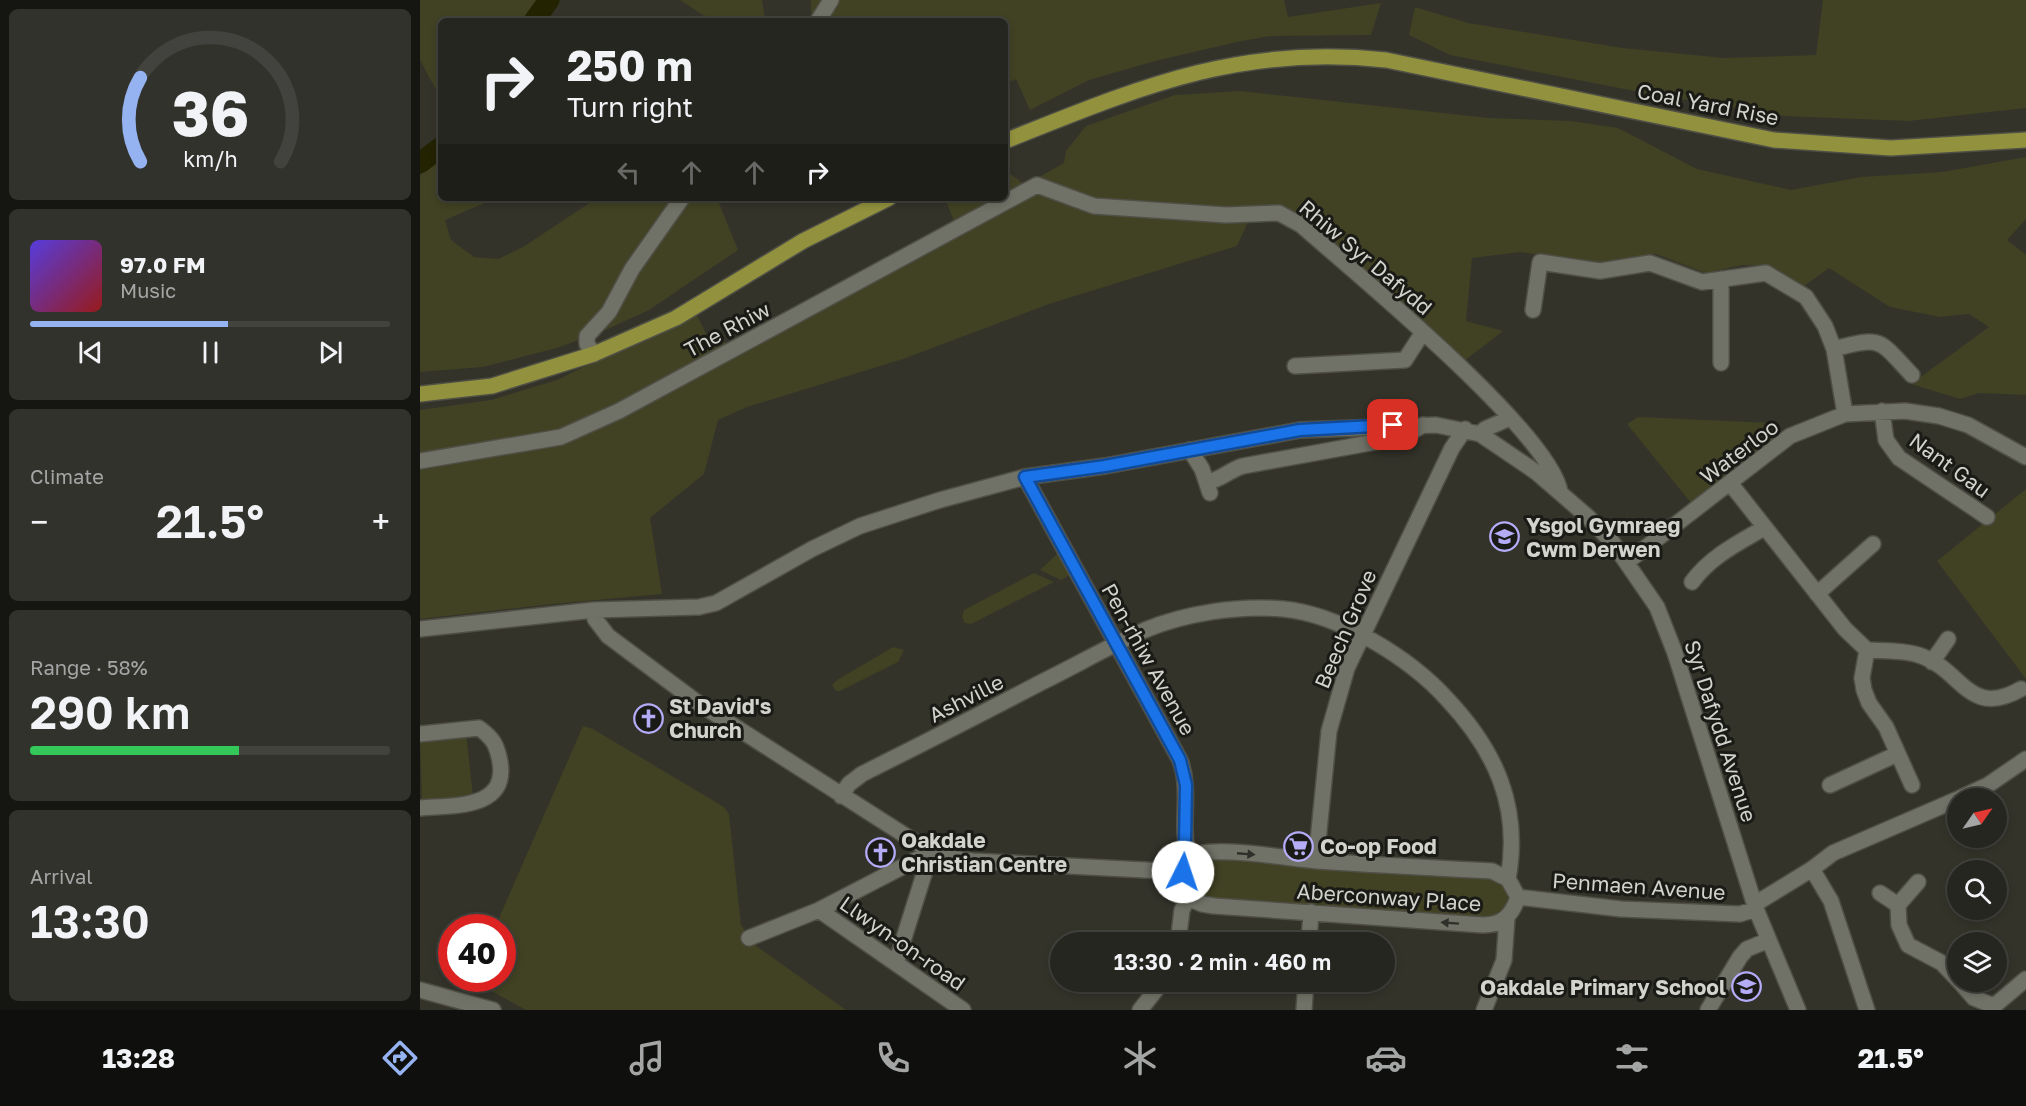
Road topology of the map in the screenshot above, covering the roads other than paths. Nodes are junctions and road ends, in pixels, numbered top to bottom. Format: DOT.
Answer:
graph roads {
  1 [pos="831,0"];
  2 [pos="821,18"];
  3 [pos="1008,140"];
  4 [pos="2026,140"];
  5 [pos="1037,185"];
  6 [pos="680,201"];
  7 [pos="883,201"];
  8 [pos="1007,201"];
  9 [pos="1008,201"];
  10 [pos="1721,279"];
  11 [pos="1533,310"];
  12 [pos="1423,332"];
  13 [pos="1834,349"];
  14 [pos="594,354"];
  15 [pos="1721,363"];
  16 [pos="1295,366"];
  17 [pos="1912,375"];
  18 [pos="420,394"];
  19 [pos="1882,411"];
  20 [pos="1845,414"];
  21 [pos="1510,418"];
  22 [pos="1423,425"];
  23 [pos="1473,432"];
  24 [pos="1190,450"];
  25 [pos="2026,457"];
  26 [pos="420,461"];
  27 [pos="1025,477"];
  28 [pos="1730,483"];
  29 [pos="1560,492"];
  30 [pos="1987,518"];
  31 [pos="1764,528"];
  32 [pos="1873,543"];
  33 [pos="1627,562"];
  34 [pos="1692,582"];
  35 [pos="1817,594"];
  36 [pos="594,610"];
  37 [pos="420,629"];
  38 [pos="1361,636"];
  39 [pos="1948,639"];
  40 [pos="1116,644"];
  41 [pos="1868,650"];
  42 [pos="1932,662"];
  43 [pos="2021,689"];
  44 [pos="420,734"];
  45 [pos="1897,754"];
  46 [pos="2026,759"];
  47 [pos="1830,785"];
  48 [pos="1912,785"];
  49 [pos="1982,788"];
  50 [pos="841,796"];
  51 [pos="1947,804"];
  52 [pos="420,808"];
  53 [pos="931,852"];
  54 [pos="1188,857"];
  55 [pos="1316,861"];
  56 [pos="1812,869"];
  57 [pos="1183,872"];
  58 [pos="1508,879"];
  59 [pos="1918,882"];
  60 [pos="1880,893"];
  61 [pos="1518,897"];
  62 [pos="1188,898"];
  63 [pos="1898,905"];
  64 [pos="1755,906"];
  65 [pos="819,910"];
  66 [pos="1311,912"];
  67 [pos="1507,918"];
  68 [pos="1179,932"];
  69 [pos="1310,932"];
  70 [pos="749,938"];
  71 [pos="1769,940"];
  72 [pos="896,963"];
  73 [pos="1947,968"];
  74 [pos="2026,980"];
  75 [pos="420,990"];
  76 [pos="1154,992"];
  77 [pos="1305,992"];
  78 [pos="1969,992"];
  79 [pos="482,1008"];
  80 [pos="1996,1008"];
  81 [pos="963,1010"];
  82 [pos="1140,1010"];
  83 [pos="1304,1010"];
  84 [pos="1484,1010"];
  85 [pos="1708,1010"];
  86 [pos="1798,1010"];
  87 [pos="1867,1010"];
  1 -- 2 [label="street"];
  3 -- 4 [label="main road, Coal Yard Rise"];
  5 -- 9 [label="street, The Rhiw"];
  5 -- 12 [label="street, Rhiw Syr Dafydd"];
  6 -- 14 [label="street"];
  7 -- 14 [label="main road"];
  8 -- 26 [label="street, The Rhiw"];
  10 -- 11 [label="street"];
  10 -- 13 [label="street"];
  10 -- 15 [label="street"];
  12 -- 16 [label="street"];
  12 -- 21 [label="street, Rhiw Syr Dafydd"];
  13 -- 17 [label="street"];
  13 -- 20 [label="street"];
  14 -- 18 [label="main road"];
  19 -- 20 [label="street, Waterloo"];
  19 -- 25 [label="street, Waterloo"];
  19 -- 30 [label="street, Nant Gau"];
  20 -- 28 [label="street, Waterloo"];
  21 -- 23 [label="street"];
  21 -- 29 [label="street, Rhiw Syr Dafydd"];
  22 -- 23 [label="street"];
  22 -- 24 [label="street"];
  22 -- 24 [label="street"];
  23 -- 29 [label="street, Syr Dafydd Avenue"];
  23 -- 38 [label="street, Beech Grove"];
  24 -- 27 [label="street"];
  27 -- 36 [label="street"];
  27 -- 40 [label="street, Pen-rhiw Avenue"];
  28 -- 31 [label="street"];
  28 -- 33 [label="street, Waterloo"];
  29 -- 33 [label="street, Syr Dafydd Avenue"];
  31 -- 34 [label="street"];
  31 -- 35 [label="street"];
  32 -- 35 [label="street"];
  33 -- 64 [label="street, Syr Dafydd Avenue"];
  35 -- 41 [label="street"];
  36 -- 37 [label="street"];
  36 -- 50 [label="street"];
  38 -- 40 [label="street, Ashville"];
  38 -- 55 [label="street, Beech Grove"];
  38 -- 58 [label="street, Ashville"];
  39 -- 42 [label="street"];
  40 -- 50 [label="street, Ashville"];
  40 -- 54 [label="street, Pen-rhiw Avenue"];
  41 -- 42 [label="street"];
  41 -- 45 [label="street"];
  42 -- 43 [label="street"];
  44 -- 52 [label="street"];
  45 -- 47 [label="street"];
  45 -- 48 [label="street"];
  46 -- 49 [label="street"];
  50 -- 53 [label="street"];
  51 -- 56 [label="street"];
  53 -- 57 [label="street"];
  53 -- 65 [label="street"];
  53 -- 72 [label="street"];
  54 -- 55 [label="street, Aberconway Place, one-way"];
  54 -- 57 [label="street, Pen-rhiw Avenue"];
  55 -- 58 [label="street, Aberconway Place"];
  56 -- 64 [label="street"];
  56 -- 87 [label="street"];
  57 -- 62 [label="street, Pen-rhiw Avenue"];
  58 -- 61 [label="street, Aberconway Place"];
  59 -- 63 [label="street"];
  60 -- 63 [label="street"];
  61 -- 64 [label="street, Penmaen Avenue"];
  61 -- 67 [label="street, Aberconway Place"];
  62 -- 66 [label="street, Aberconway Place"];
  62 -- 68 [label="street, Pen-rhiw Avenue"];
  63 -- 73 [label="street"];
  64 -- 71 [label="street, Syr Dafydd Avenue"];
  65 -- 70 [label="street"];
  65 -- 72 [label="street, Llwyn-on-road"];
  67 -- 66 [label="street, Aberconway Place, one-way"];
  66 -- 69 [label="street"];
  67 -- 84 [label="street"];
  71 -- 85 [label="street"];
  71 -- 86 [label="street, Syr Dafydd Avenue"];
  72 -- 81 [label="street, Llwyn-on-road"];
  74 -- 80 [label="street"];
  75 -- 79 [label="street"];
  76 -- 82 [label="street"];
  77 -- 83 [label="street"];
  78 -- 80 [label="street"];
}
